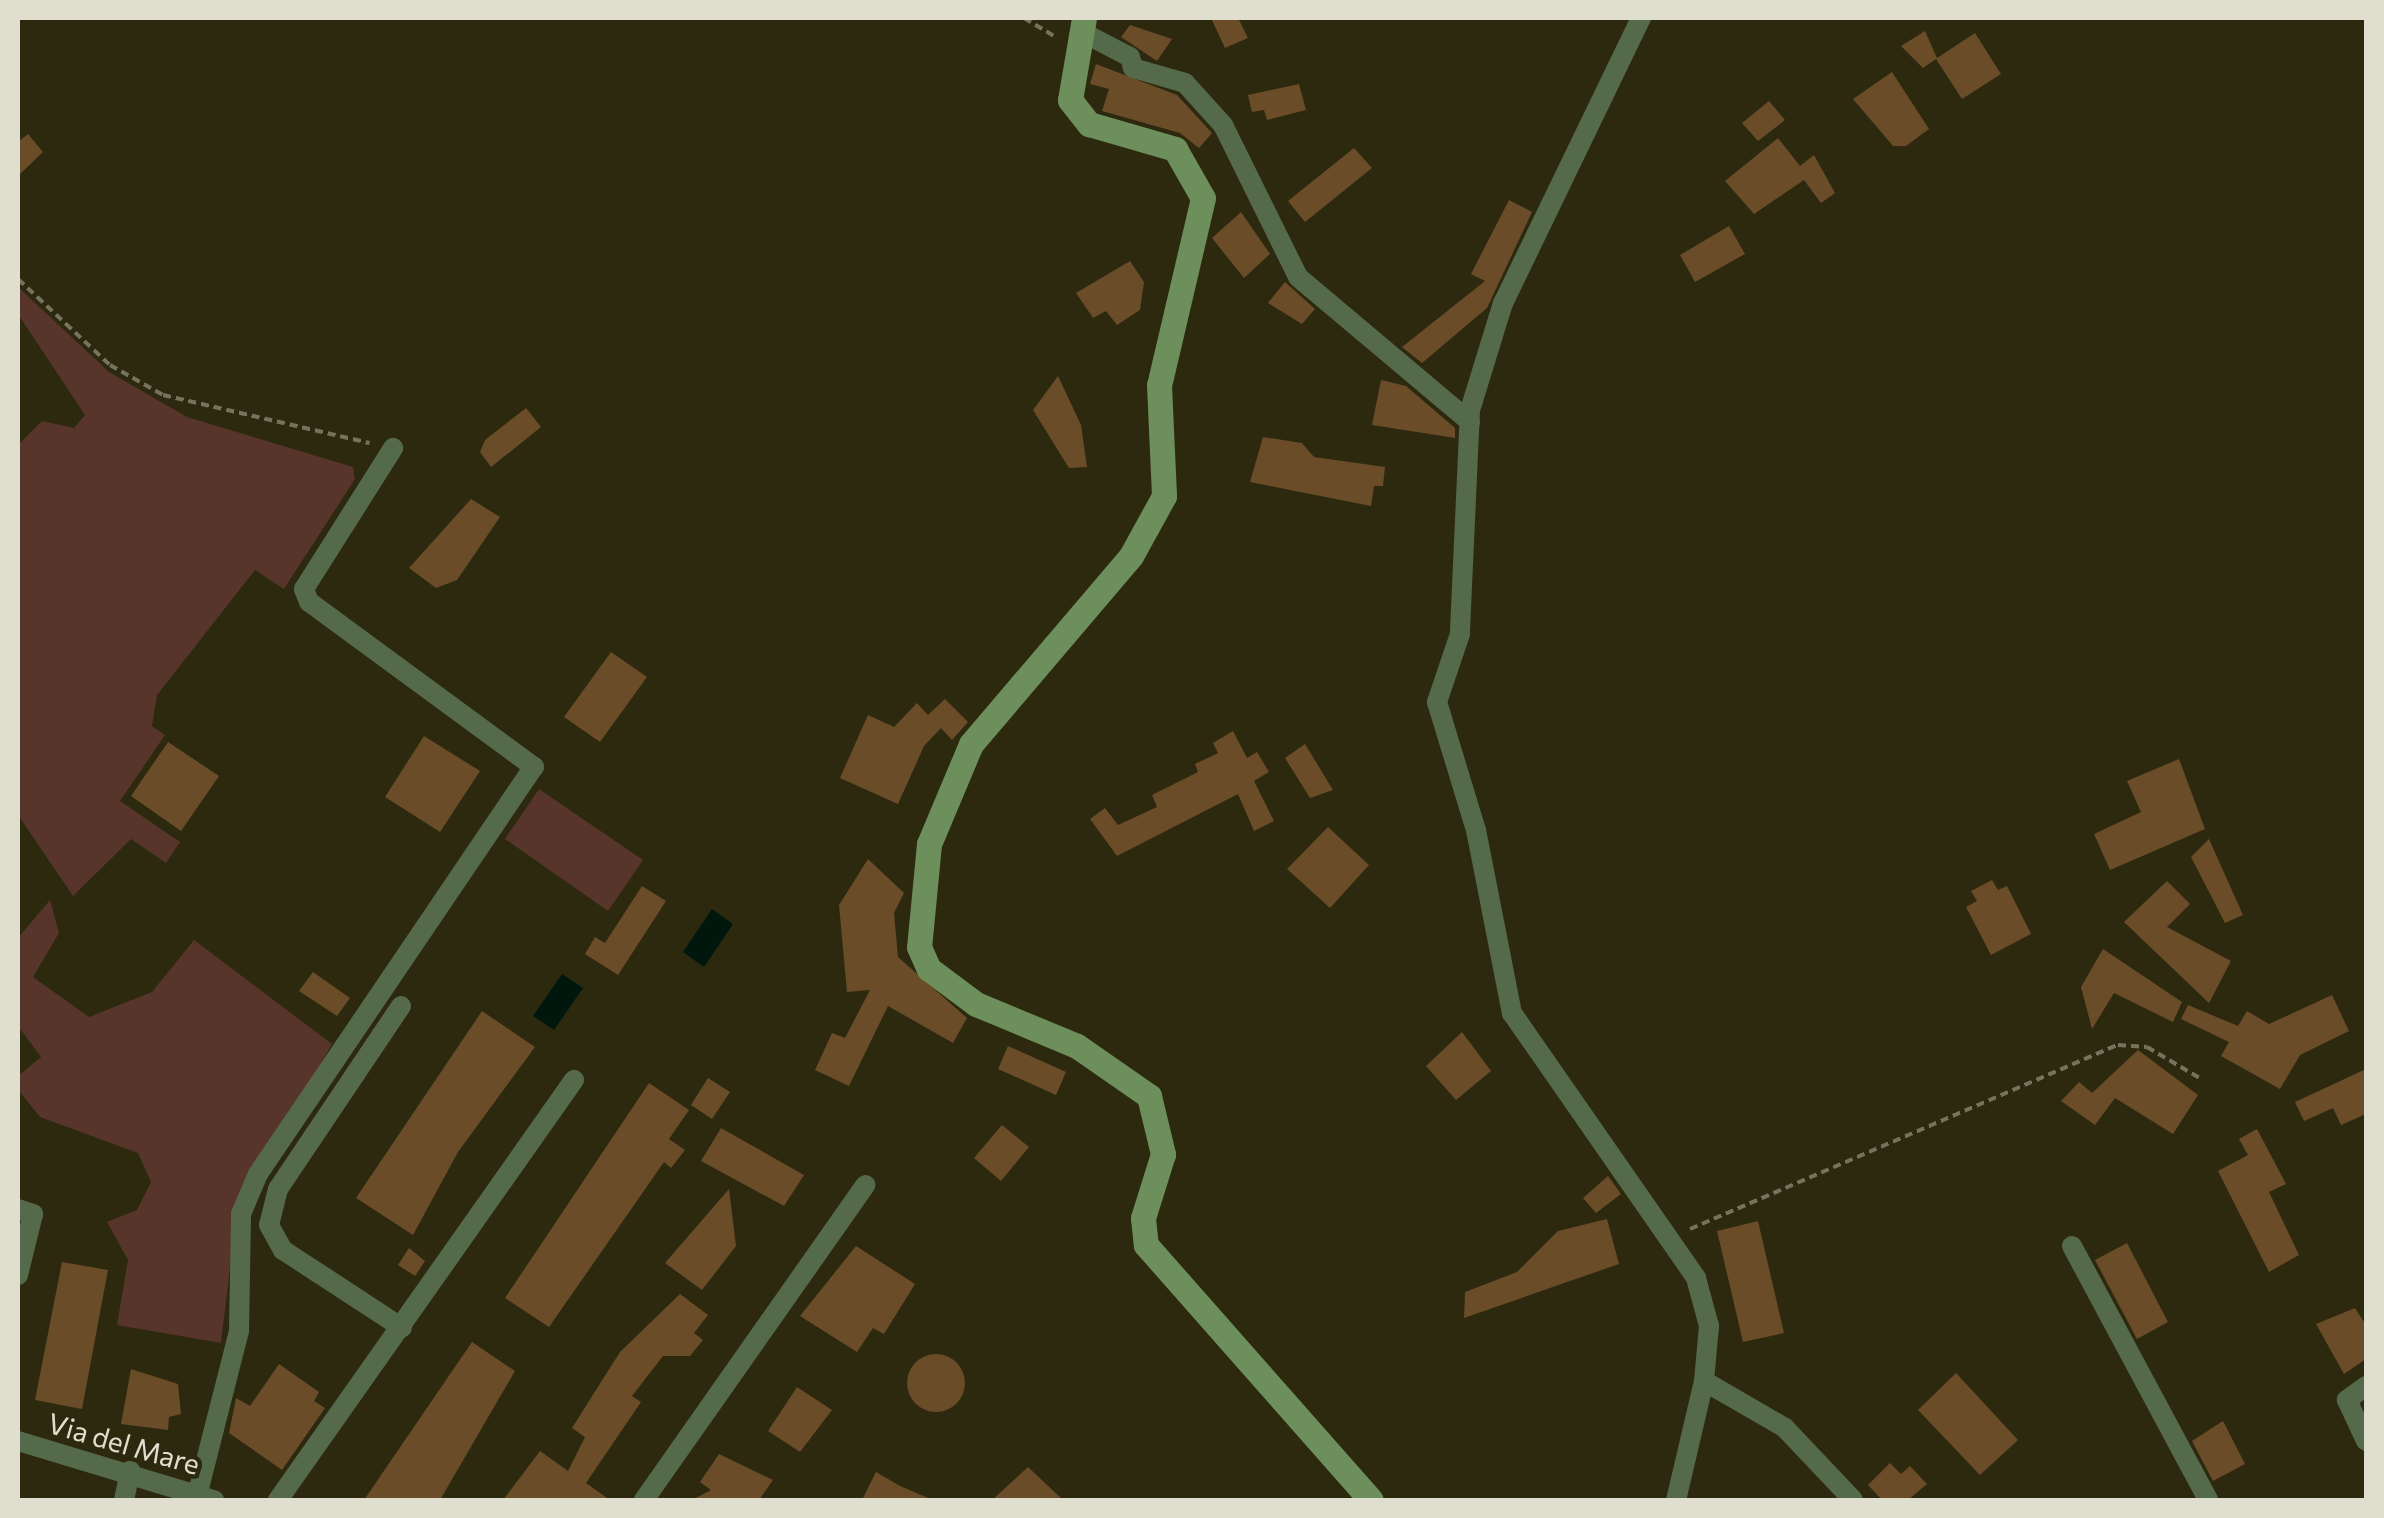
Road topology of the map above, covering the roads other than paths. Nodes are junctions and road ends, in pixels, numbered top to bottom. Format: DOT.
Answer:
graph roads {
  1 [pos="1641,18"];
  2 [pos="1075,30"];
  3 [pos="1470,422"];
  4 [pos="393,448"];
  5 [pos="400,1006"];
  6 [pos="574,1080"];
  7 [pos="865,1185"];
  8 [pos="18,1210"];
  9 [pos="2072,1246"];
  10 [pos="18,1276"];
  11 [pos="402,1328"];
  12 [pos="1704,1380"];
  13 [pos="2366,1386"];
  14 [pos="2366,1441"];
  15 [pos="18,1442"];
  16 [pos="130,1471"];
  17 [pos="206,1496"];
  18 [pos="124,1500"];
  19 [pos="278,1500"];
  20 [pos="644,1500"];
  21 [pos="1371,1500"];
  22 [pos="1676,1500"];
  23 [pos="1853,1500"];
  24 [pos="2208,1500"];
  1 -- 3 [label="street"];
  2 -- 3 [label="street"];
  2 -- 21 [label="street"];
  3 -- 12 [label="street"];
  4 -- 17 [label="street"];
  5 -- 11 [label="street"];
  6 -- 11 [label="street"];
  7 -- 20 [label="street"];
  8 -- 10 [label="street"];
  9 -- 24 [label="street"];
  11 -- 19 [label="street"];
  12 -- 22 [label="street"];
  12 -- 23 [label="street"];
  13 -- 14 [label="street"];
  15 -- 16 [label="street, Via del Mare"];
  16 -- 17 [label="street, Via del Mare"];
  16 -- 18 [label="street"];
}
